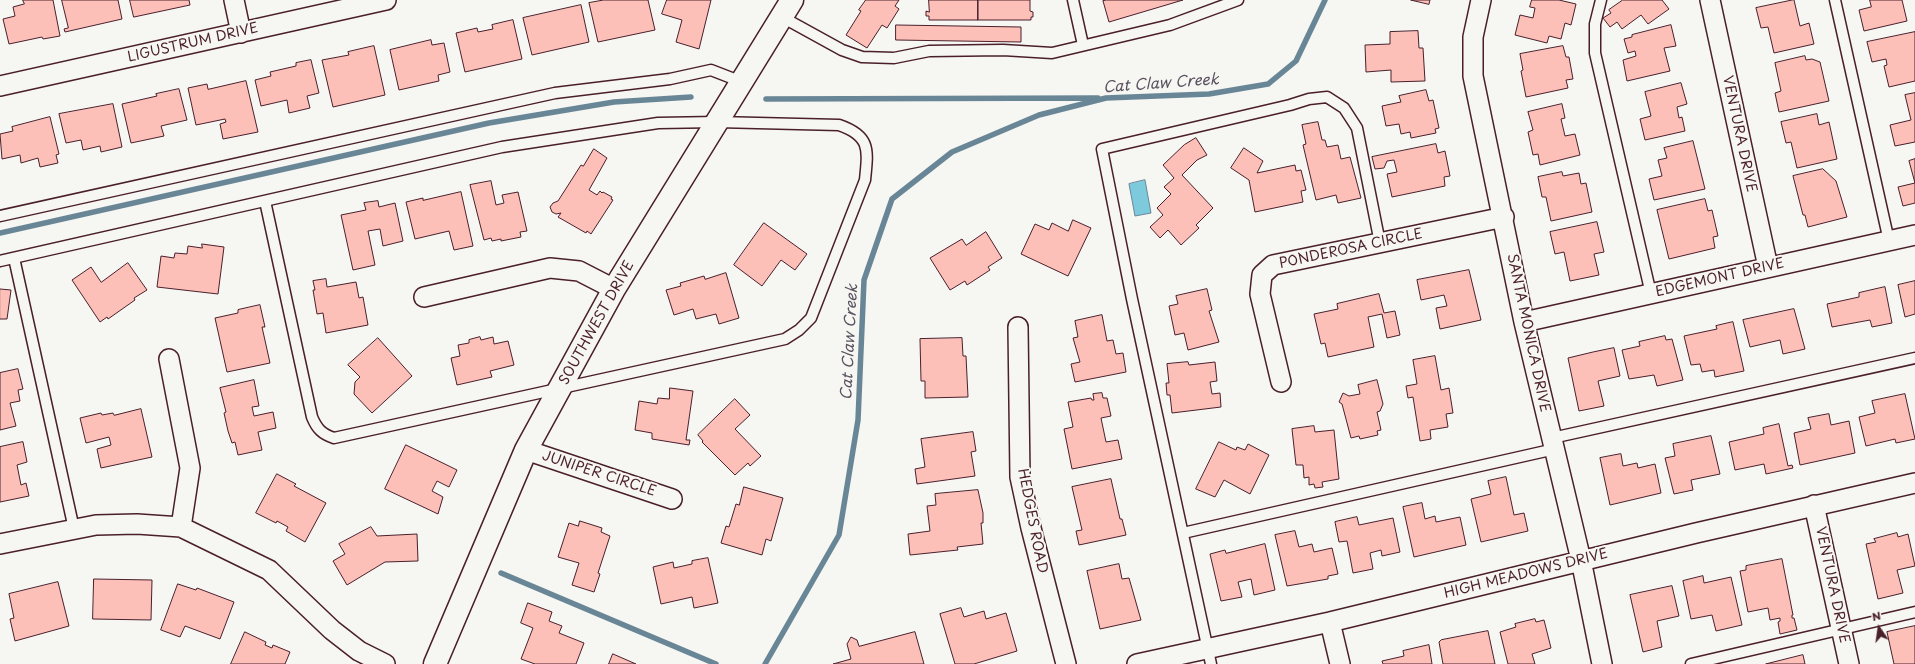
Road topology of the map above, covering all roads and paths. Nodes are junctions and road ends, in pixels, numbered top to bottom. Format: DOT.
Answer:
graph roads {
  1 [pos="234,0"];
  2 [pos="386,0"];
  3 [pos="1073,0"];
  4 [pos="1238,0"];
  5 [pos="1481,0"];
  6 [pos="1601,0"];
  7 [pos="1710,0"];
  8 [pos="1835,0"];
  9 [pos="787,8"];
  10 [pos="241,33"];
  11 [pos="1084,45"];
  12 [pos="742,82"];
  13 [pos="0,86"];
  14 [pos="717,122"];
  15 [pos="265,201"];
  16 [pos="0,216"];
  17 [pos="1504,217"];
  18 [pos="1915,236"];
  19 [pos="1889,241"];
  20 [pos="1380,243"];
  21 [pos="14,258"];
  22 [pos="0,261"];
  23 [pos="1768,268"];
  24 [pos="614,289"];
  25 [pos="1651,294"];
  26 [pos="424,297"];
  27 [pos="1524,322"];
  28 [pos="1018,327"];
  29 [pos="1915,358"];
  30 [pos="170,359"];
  31 [pos="1281,382"];
  32 [pos="560,388"];
  33 [pos="1553,444"];
  34 [pos="526,450"];
  35 [pos="1915,483"];
  36 [pos="672,499"];
  37 [pos="1814,505"];
  38 [pos="181,527"];
  39 [pos="74,530"];
  40 [pos="1183,533"];
  41 [pos="0,544"];
  42 [pos="1581,560"];
  43 [pos="1915,612"];
  44 [pos="1330,622"];
  45 [pos="1842,630"];
  46 [pos="1210,656"];
  47 [pos="1722,660"];
  48 [pos="385,664"];
  49 [pos="435,664"];
  50 [pos="1066,664"];
  51 [pos="1137,664"];
  52 [pos="1340,664"];
  53 [pos="1602,664"];
  54 [pos="1691,664"];
  55 [pos="1849,664"];
  1 -- 10 [label="street"];
  2 -- 10 [label="street, LIGUSTRUM DRIVE"];
  3 -- 11 [label="lane"];
  4 -- 11 [label="lane"];
  5 -- 17 [label="street, SANTA MONICA DRIVE"];
  6 -- 25 [label="lane"];
  7 -- 23 [label="street, VENTURA DRIVE"];
  8 -- 19 [label="lane"];
  9 -- 11 [label="lane"];
  9 -- 12 [label="main road, SOUTHWEST DRIVE"];
  10 -- 13 [label="street, LIGUSTRUM DRIVE"];
  12 -- 14 [label="main road, SOUTHWEST DRIVE"];
  12 -- 16 [label="lane"];
  14 -- 15 [label="lane"];
  14 -- 24 [label="main road, SOUTHWEST DRIVE"];
  14 -- 32 [label="lane"];
  15 -- 21 [label="lane"];
  15 -- 32 [label="lane"];
  17 -- 20 [label="street, PONDEROSA CIRCLE"];
  17 -- 27 [label="street, SANTA MONICA DRIVE"];
  18 -- 19 [label="street, EDGEMONT DRIVE"];
  19 -- 23 [label="street, EDGEMONT DRIVE"];
  20 -- 31 [label="street, PONDEROSA CIRCLE"];
  20 -- 40 [label="lane"];
  21 -- 22 [label="lane"];
  21 -- 39 [label="lane"];
  23 -- 25 [label="street, EDGEMONT DRIVE"];
  24 -- 26 [label="street"];
  24 -- 32 [label="main road, SOUTHWEST DRIVE"];
  25 -- 27 [label="street, EDGEMONT DRIVE"];
  27 -- 33 [label="street, SANTA MONICA DRIVE"];
  28 -- 50 [label="street, HEDGES ROAD"];
  29 -- 33 [label="lane"];
  30 -- 38 [label="street"];
  32 -- 34 [label="main road, SOUTHWEST DRIVE"];
  33 -- 40 [label="lane"];
  33 -- 42 [label="street, SANTA MONICA DRIVE"];
  34 -- 36 [label="street, JUNIPER CIRCLE"];
  34 -- 49 [label="main road, SOUTHWEST DRIVE"];
  35 -- 37 [label="street, HIGH MEADOWS DRIVE"];
  37 -- 42 [label="street, HIGH MEADOWS DRIVE"];
  37 -- 45 [label="street, VENTURA DRIVE"];
  38 -- 39 [label="street"];
  38 -- 48 [label="street"];
  39 -- 41 [label="street"];
  40 -- 46 [label="lane"];
  42 -- 44 [label="street, HIGH MEADOWS DRIVE"];
  42 -- 53 [label="street, SANTA MONICA DRIVE"];
  43 -- 45 [label="lane"];
  44 -- 46 [label="street, HIGH MEADOWS DRIVE"];
  44 -- 52 [label="street"];
  45 -- 47 [label="lane"];
  45 -- 55 [label="street, VENTURA DRIVE"];
  46 -- 51 [label="street, HIGH MEADOWS DRIVE"];
  47 -- 54 [label="lane"];
}
